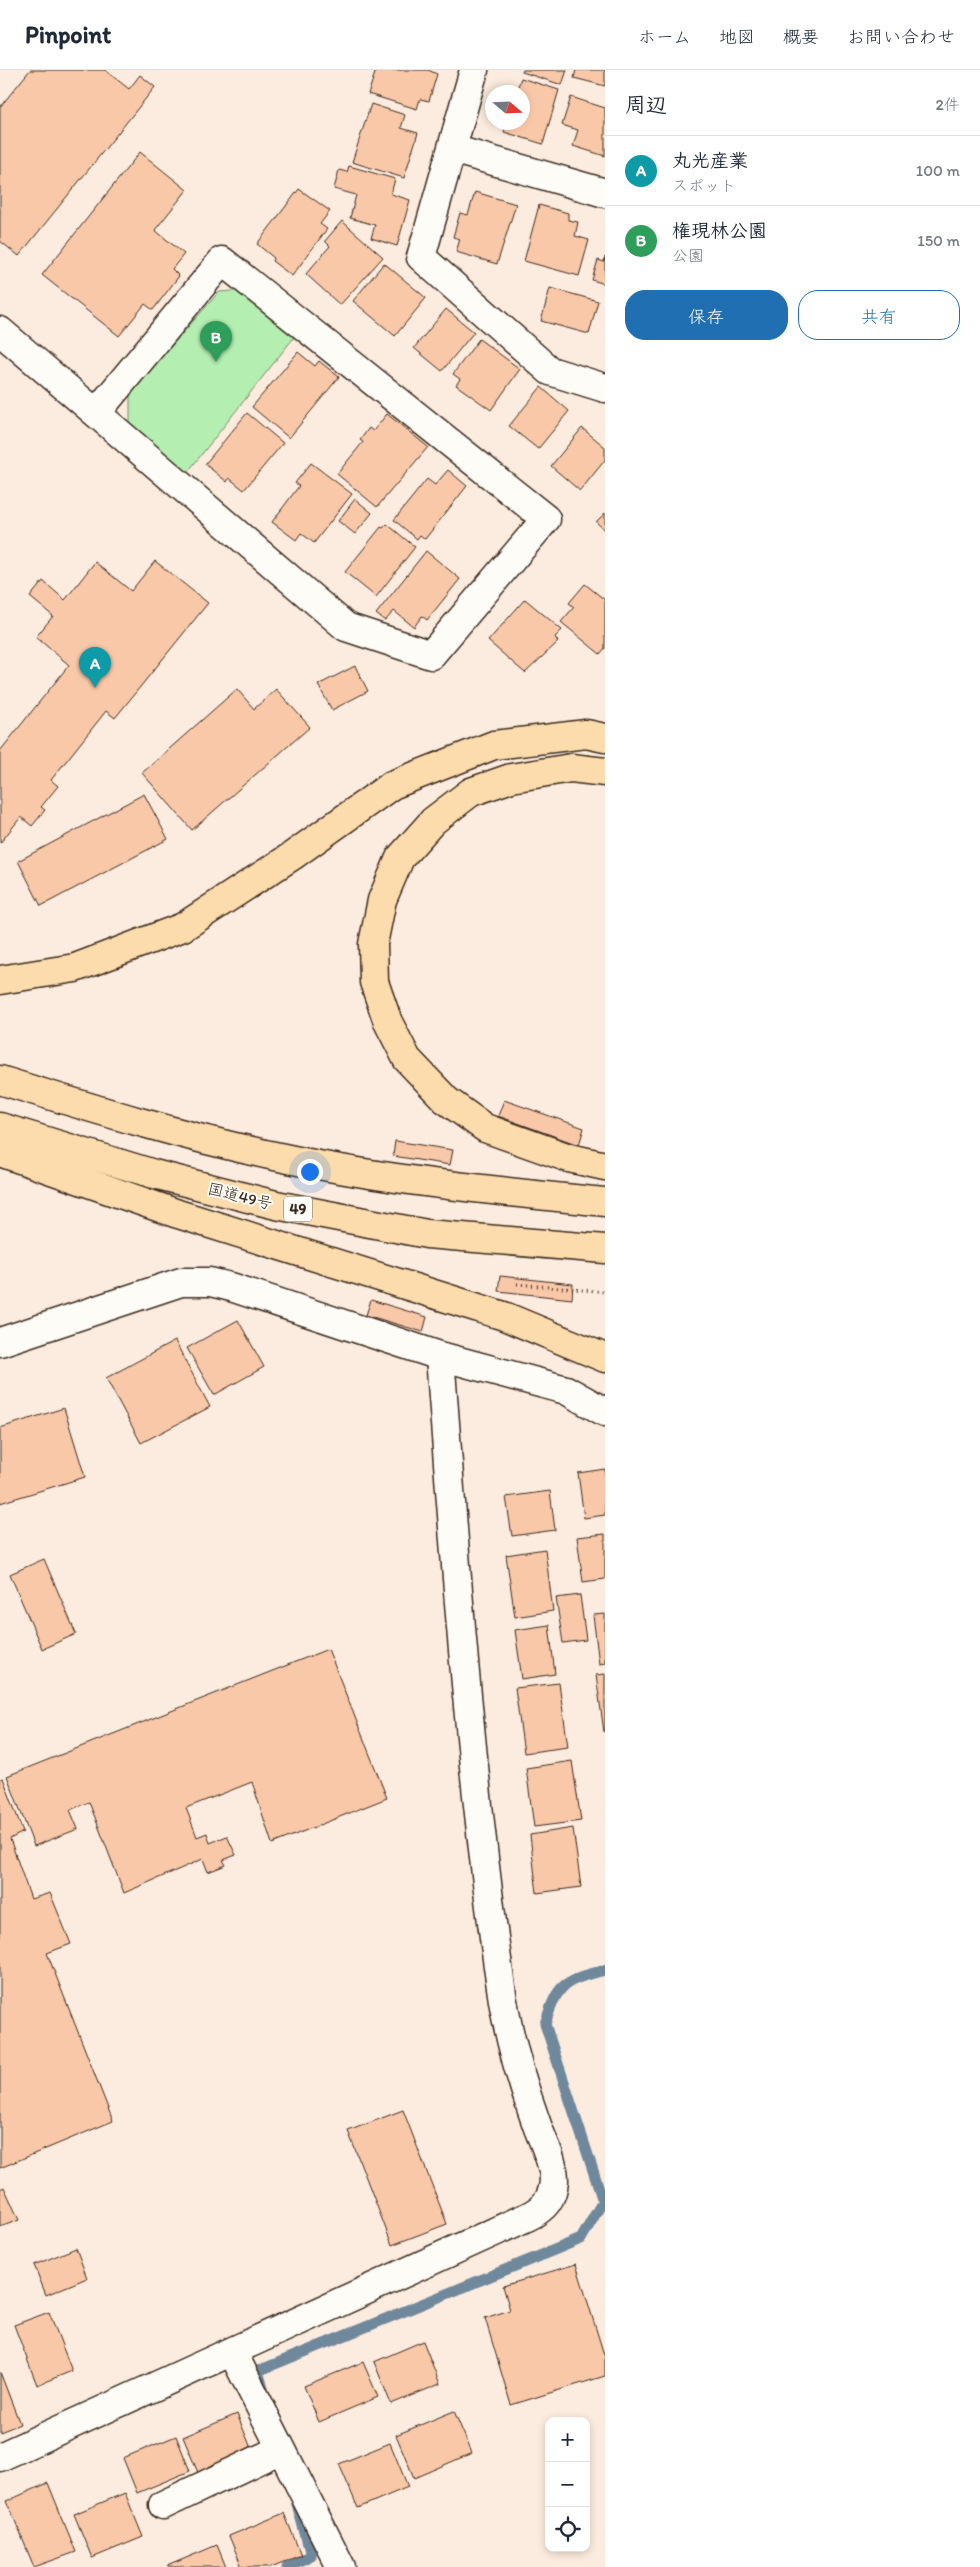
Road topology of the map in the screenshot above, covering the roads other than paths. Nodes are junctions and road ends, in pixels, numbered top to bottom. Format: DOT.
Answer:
graph roads {
  1 [pos="474,70"];
  2 [pos="452,149"];
  3 [pos="605,193"];
  4 [pos="0,331"];
  5 [pos="605,388"];
  6 [pos="96,412"];
  7 [pos="605,738"];
  8 [pos="605,772"];
  9 [pos="0,980"];
  10 [pos="0,1080"];
  11 [pos="0,1127"];
  12 [pos="0,1152"];
  13 [pos="605,1166"];
  14 [pos="605,1202"];
  15 [pos="605,1249"];
  16 [pos="0,1342"];
  17 [pos="440,1356"];
  18 [pos="605,1358"];
  19 [pos="605,1412"];
  20 [pos="233,2353"];
  21 [pos="281,2449"];
  22 [pos="0,2457"];
  23 [pos="163,2505"];
  24 [pos="341,2567"];
  1 -- 2 [label="street"];
  2 -- 3 [label="street"];
  2 -- 5 [label="street"];
  4 -- 6 [label="street"];
  6 -- 6 [label="street"];
  7 -- 9 [label="highway"];
  8 -- 13 [label="highway"];
  10 -- 14 [label="highway"];
  11 -- 15 [label="highway, 国道49号 / 49"];
  12 -- 18 [label="highway"];
  16 -- 17 [label="street"];
  17 -- 19 [label="street"];
  17 -- 20 [label="street"];
  20 -- 21 [label="street"];
  20 -- 22 [label="street"];
  21 -- 23 [label="street"];
  21 -- 24 [label="street"];
}
